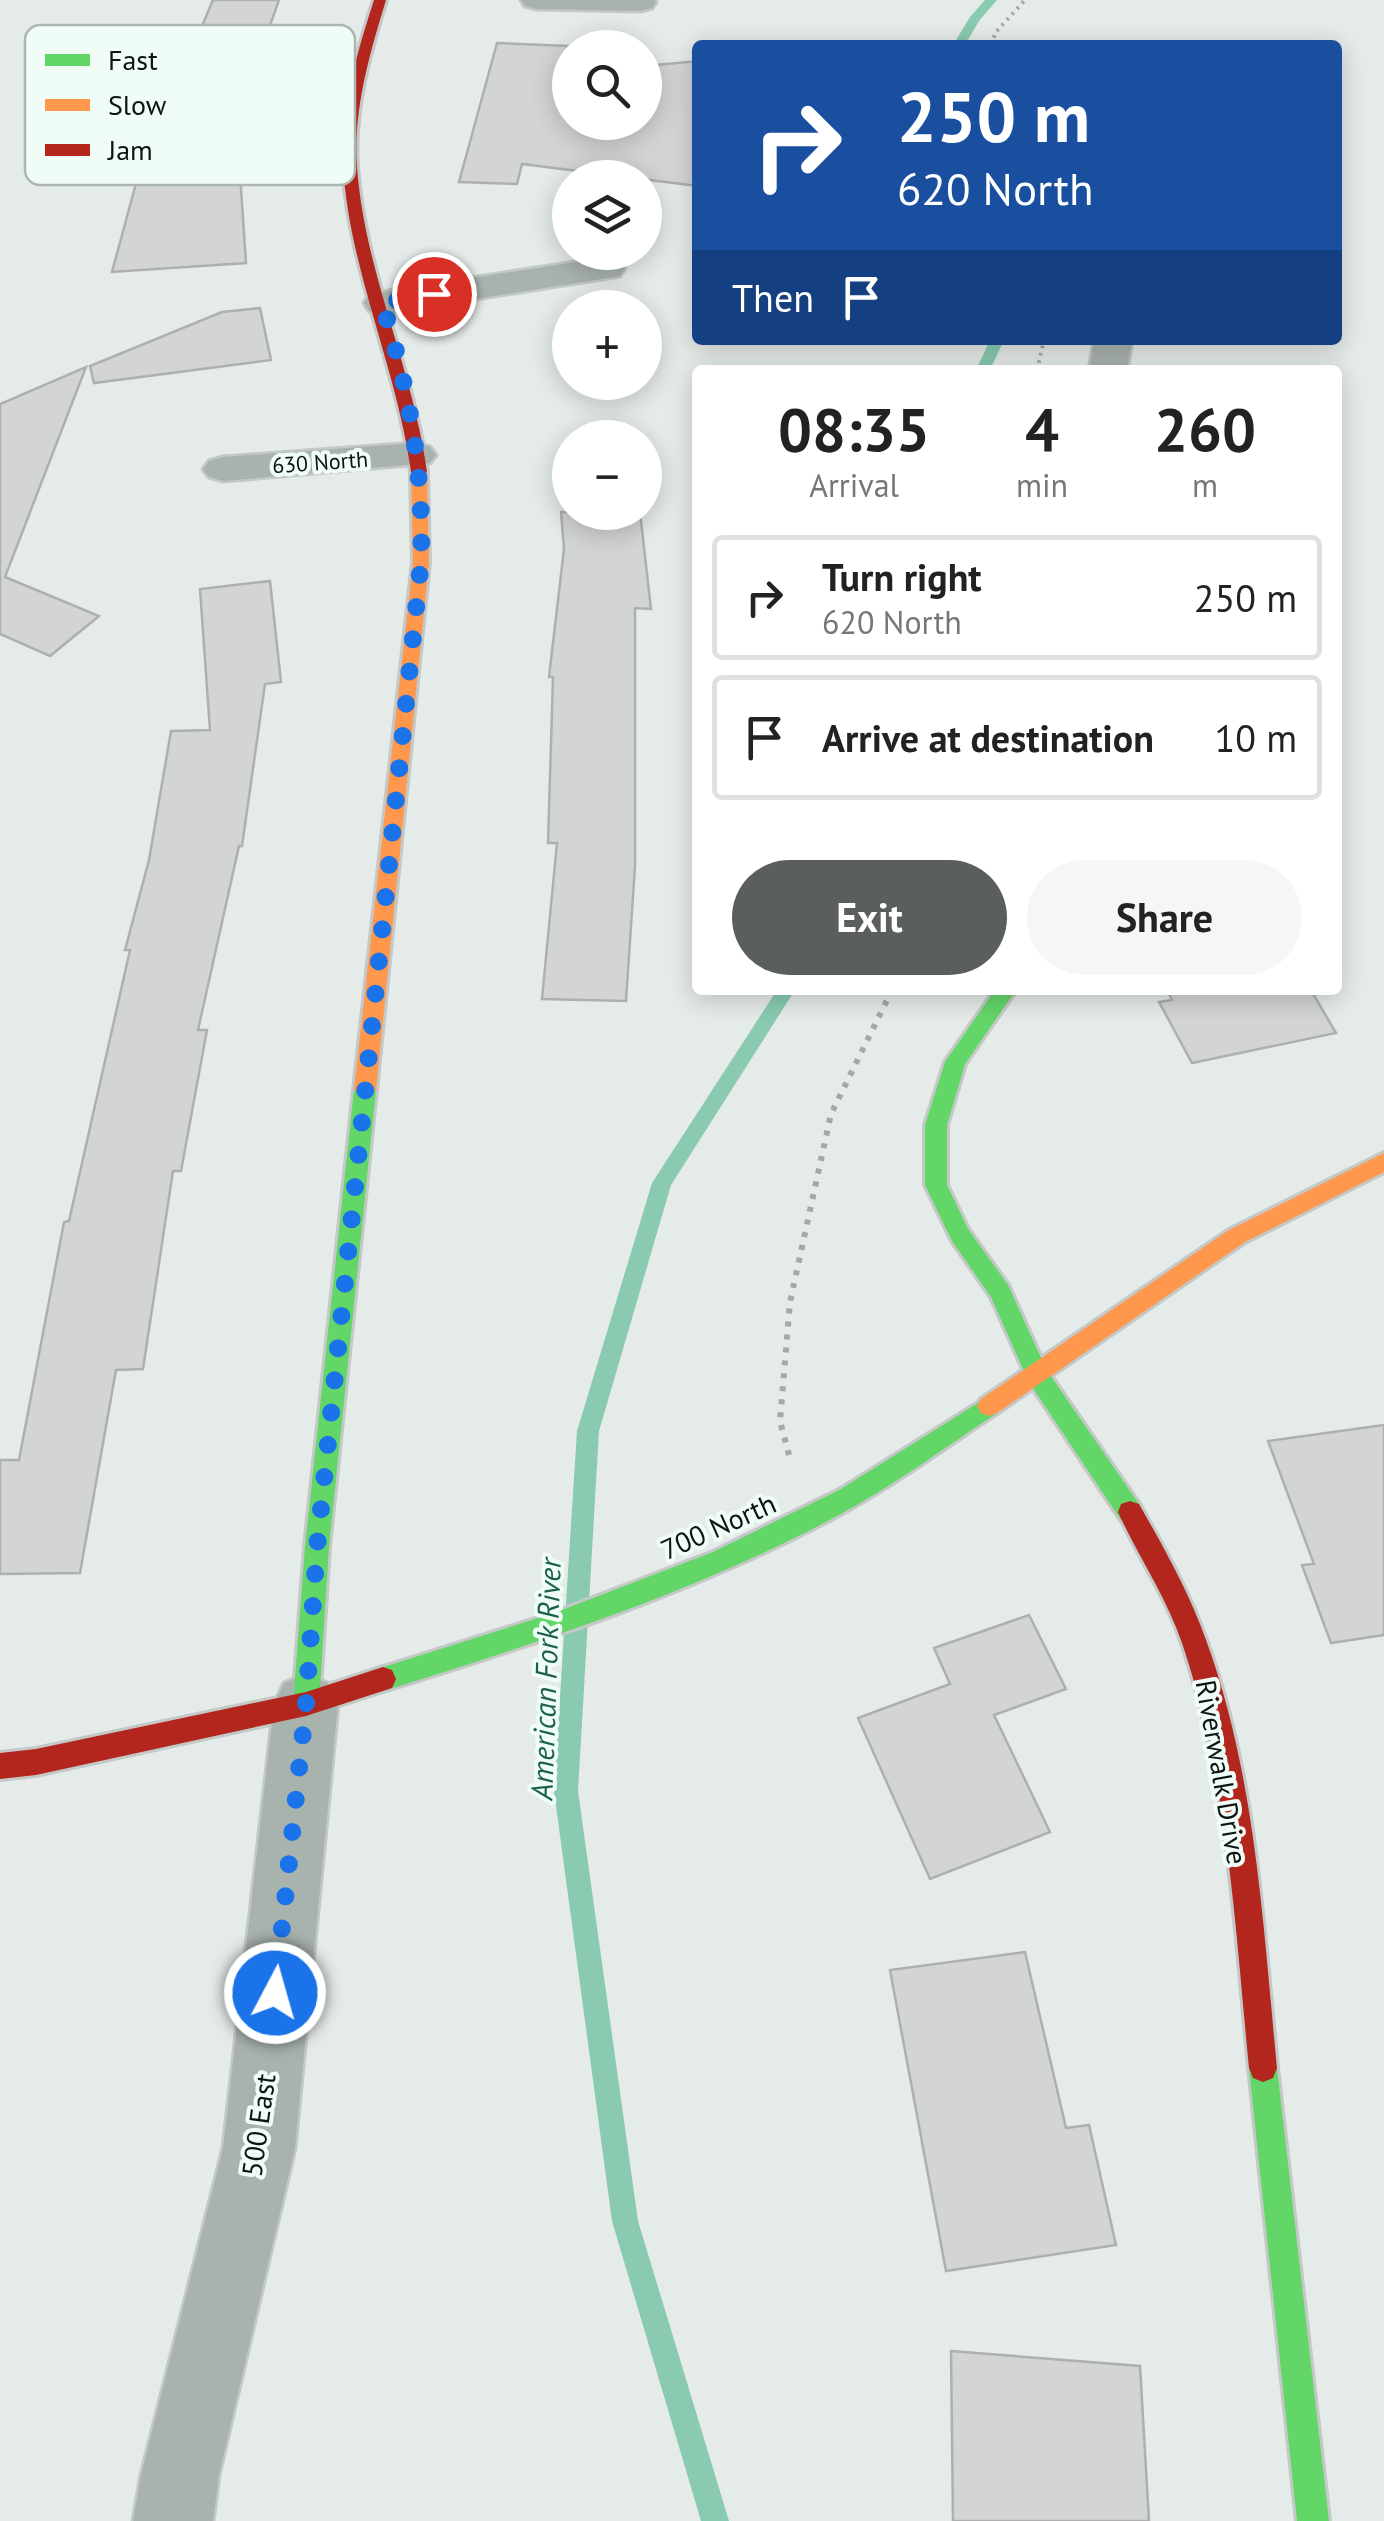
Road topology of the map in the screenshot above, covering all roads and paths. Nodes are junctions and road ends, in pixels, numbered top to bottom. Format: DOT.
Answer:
graph roads {
  1 [pos="380,0"];
  2 [pos="536,0"];
  3 [pos="1025,0"];
  4 [pos="641,2"];
  5 [pos="993,40"];
  6 [pos="355,92"];
  7 [pos="353,185"];
  8 [pos="594,270"];
  9 [pos="382,303"];
  10 [pos="416,454"];
  11 [pos="223,469"];
  12 [pos="890,995"];
  13 [pos="1002,995"];
  14 [pos="1384,1162"];
  15 [pos="1037,1374"];
  16 [pos="789,1456"];
  17 [pos="306,1704"];
  18 [pos="0,1766"];
  19 [pos="173,2521"];
  20 [pos="1313,2521"];
  1 -- 6 [label="street, 500 East"];
  2 -- 4 [label="street"];
  3 -- 5 [label="path"];
  7 -- 9 [label="street, 500 East"];
  8 -- 9 [label="street"];
  9 -- 10 [label="street, 500 East"];
  10 -- 11 [label="street, 630 North"];
  10 -- 17 [label="street, 500 East"];
  12 -- 16 [label="path"];
  13 -- 15 [label="street, Riverwalk Drive"];
  14 -- 15 [label="street, 700 North"];
  15 -- 17 [label="street, 700 North"];
  15 -- 20 [label="street, Riverwalk Drive"];
  17 -- 18 [label="street, 700 North"];
  17 -- 19 [label="street, 500 East"];
}
